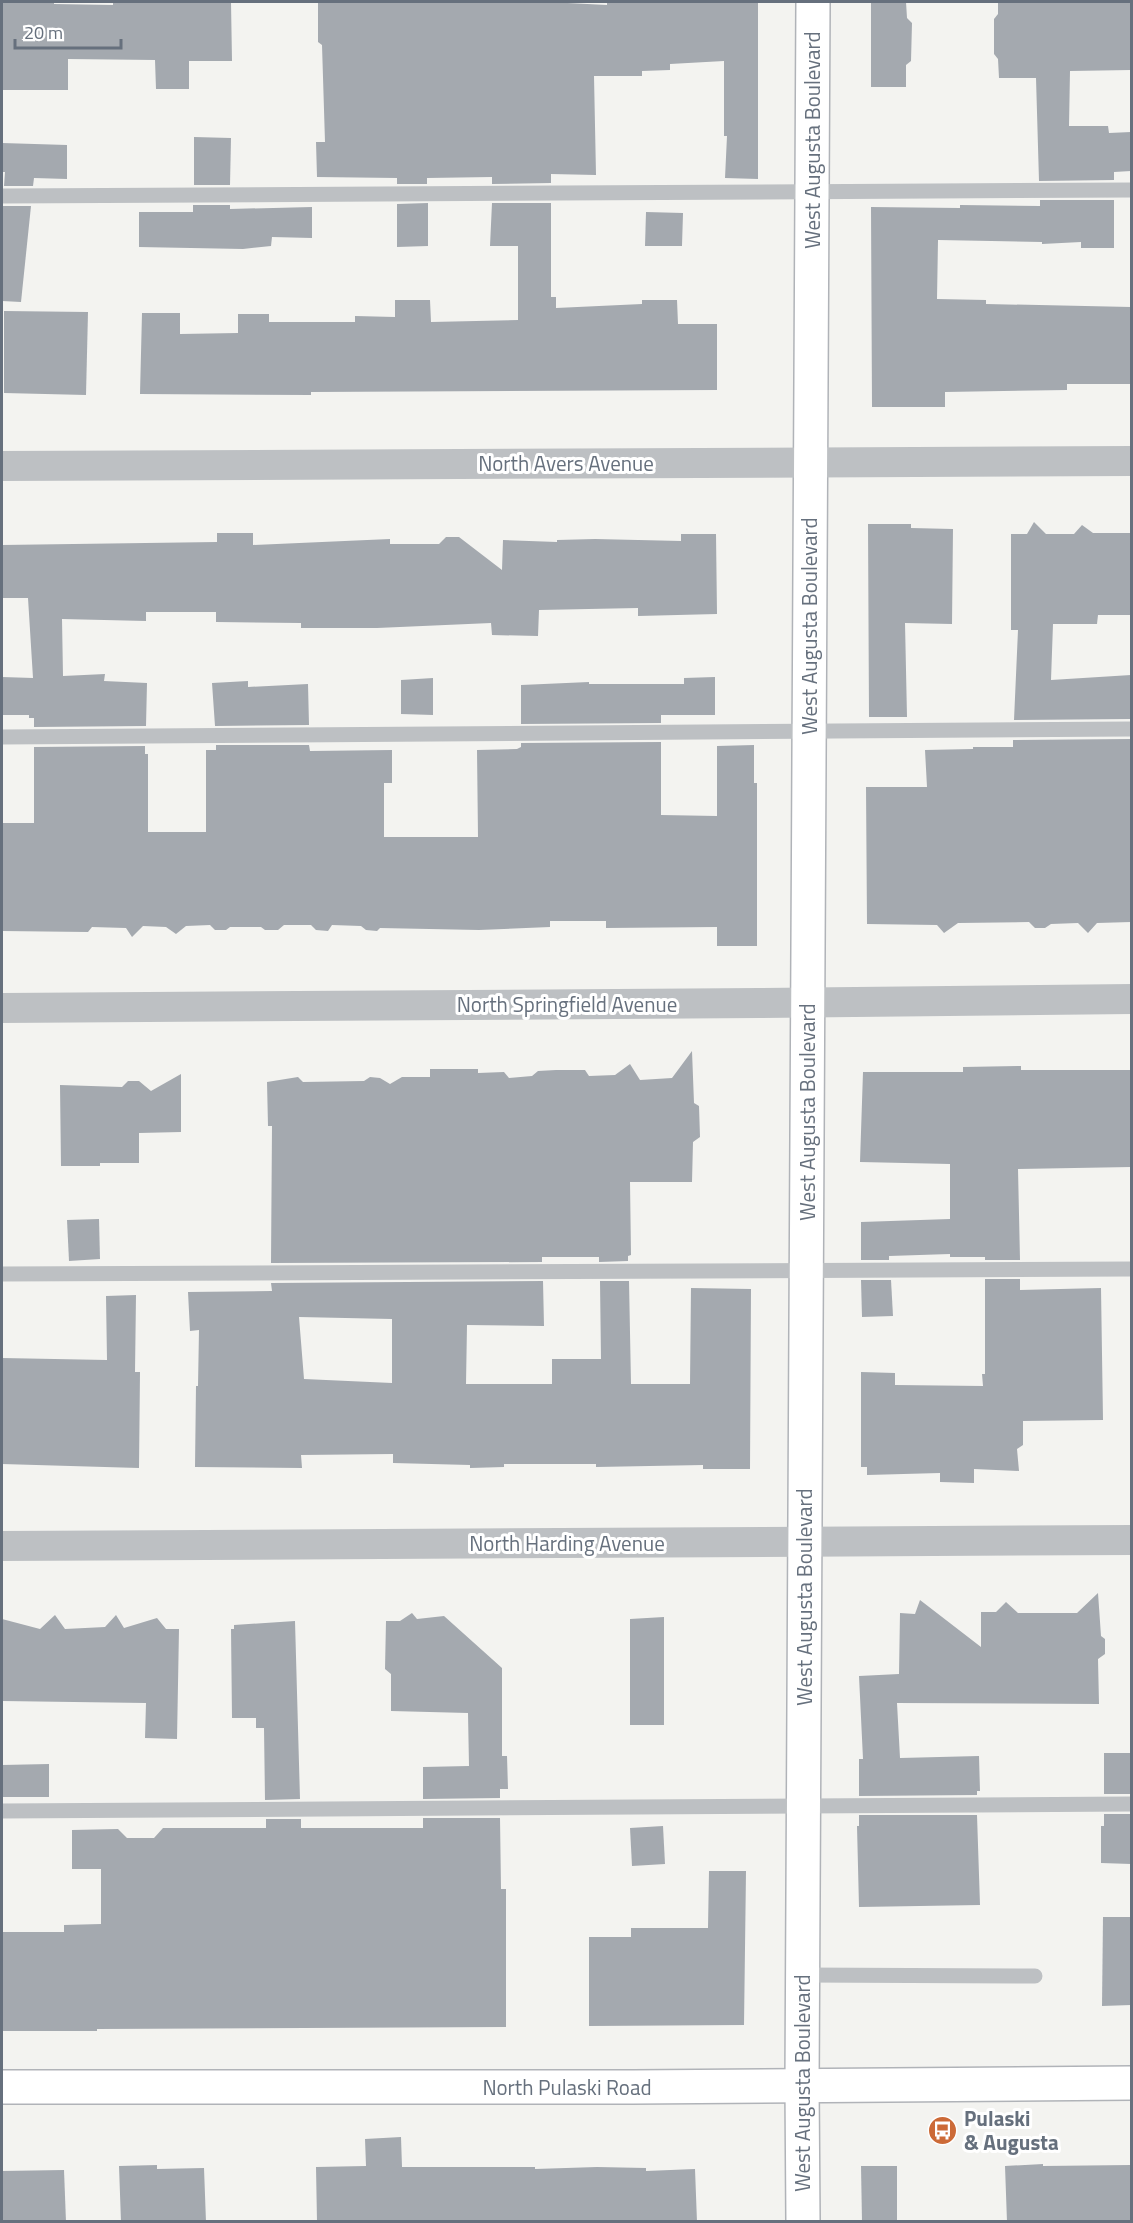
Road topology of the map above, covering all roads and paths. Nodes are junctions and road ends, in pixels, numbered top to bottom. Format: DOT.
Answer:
graph roads {
  1 [pos="813,2"];
  2 [pos="1131,190"];
  3 [pos="812,192"];
  4 [pos="2,196"];
  5 [pos="1131,461"];
  6 [pos="810,462"];
  7 [pos="2,466"];
  8 [pos="1131,729"];
  9 [pos="809,731"];
  10 [pos="2,737"];
  11 [pos="1131,999"];
  12 [pos="808,1003"];
  13 [pos="2,1008"];
  14 [pos="1131,1269"];
  15 [pos="806,1270"];
  16 [pos="2,1274"];
  17 [pos="1131,1540"];
  18 [pos="805,1541"];
  19 [pos="2,1546"];
  20 [pos="1131,1804"];
  21 [pos="803,1805"];
  22 [pos="2,1811"];
  23 [pos="802,1975"];
  24 [pos="1035,1976"];
  25 [pos="1131,2083"];
  26 [pos="802,2085"];
  27 [pos="2,2087"];
  28 [pos="803,2222"];
  1 -- 3 [label="street, West Augusta Boulevard"];
  2 -- 3 [label="lane"];
  3 -- 4 [label="lane"];
  3 -- 6 [label="street, West Augusta Boulevard"];
  5 -- 6 [label="street, North Avers Avenue"];
  6 -- 7 [label="street, North Avers Avenue"];
  6 -- 9 [label="street, West Augusta Boulevard"];
  8 -- 9 [label="lane"];
  9 -- 10 [label="lane"];
  9 -- 12 [label="street, West Augusta Boulevard"];
  11 -- 12 [label="street, North Springfield Avenue"];
  12 -- 13 [label="street, North Springfield Avenue"];
  12 -- 15 [label="street, West Augusta Boulevard"];
  14 -- 15 [label="lane"];
  15 -- 16 [label="lane"];
  15 -- 18 [label="street, West Augusta Boulevard"];
  17 -- 18 [label="street, North Harding Avenue"];
  18 -- 19 [label="street, North Harding Avenue"];
  18 -- 21 [label="street, West Augusta Boulevard"];
  20 -- 21 [label="lane"];
  21 -- 22 [label="lane"];
  21 -- 23 [label="street, West Augusta Boulevard"];
  23 -- 24 [label="lane"];
  23 -- 26 [label="street, West Augusta Boulevard"];
  25 -- 26 [label="street, North Pulaski Road"];
  26 -- 27 [label="street, North Pulaski Road"];
  26 -- 28 [label="street, West Augusta Boulevard"];
}
